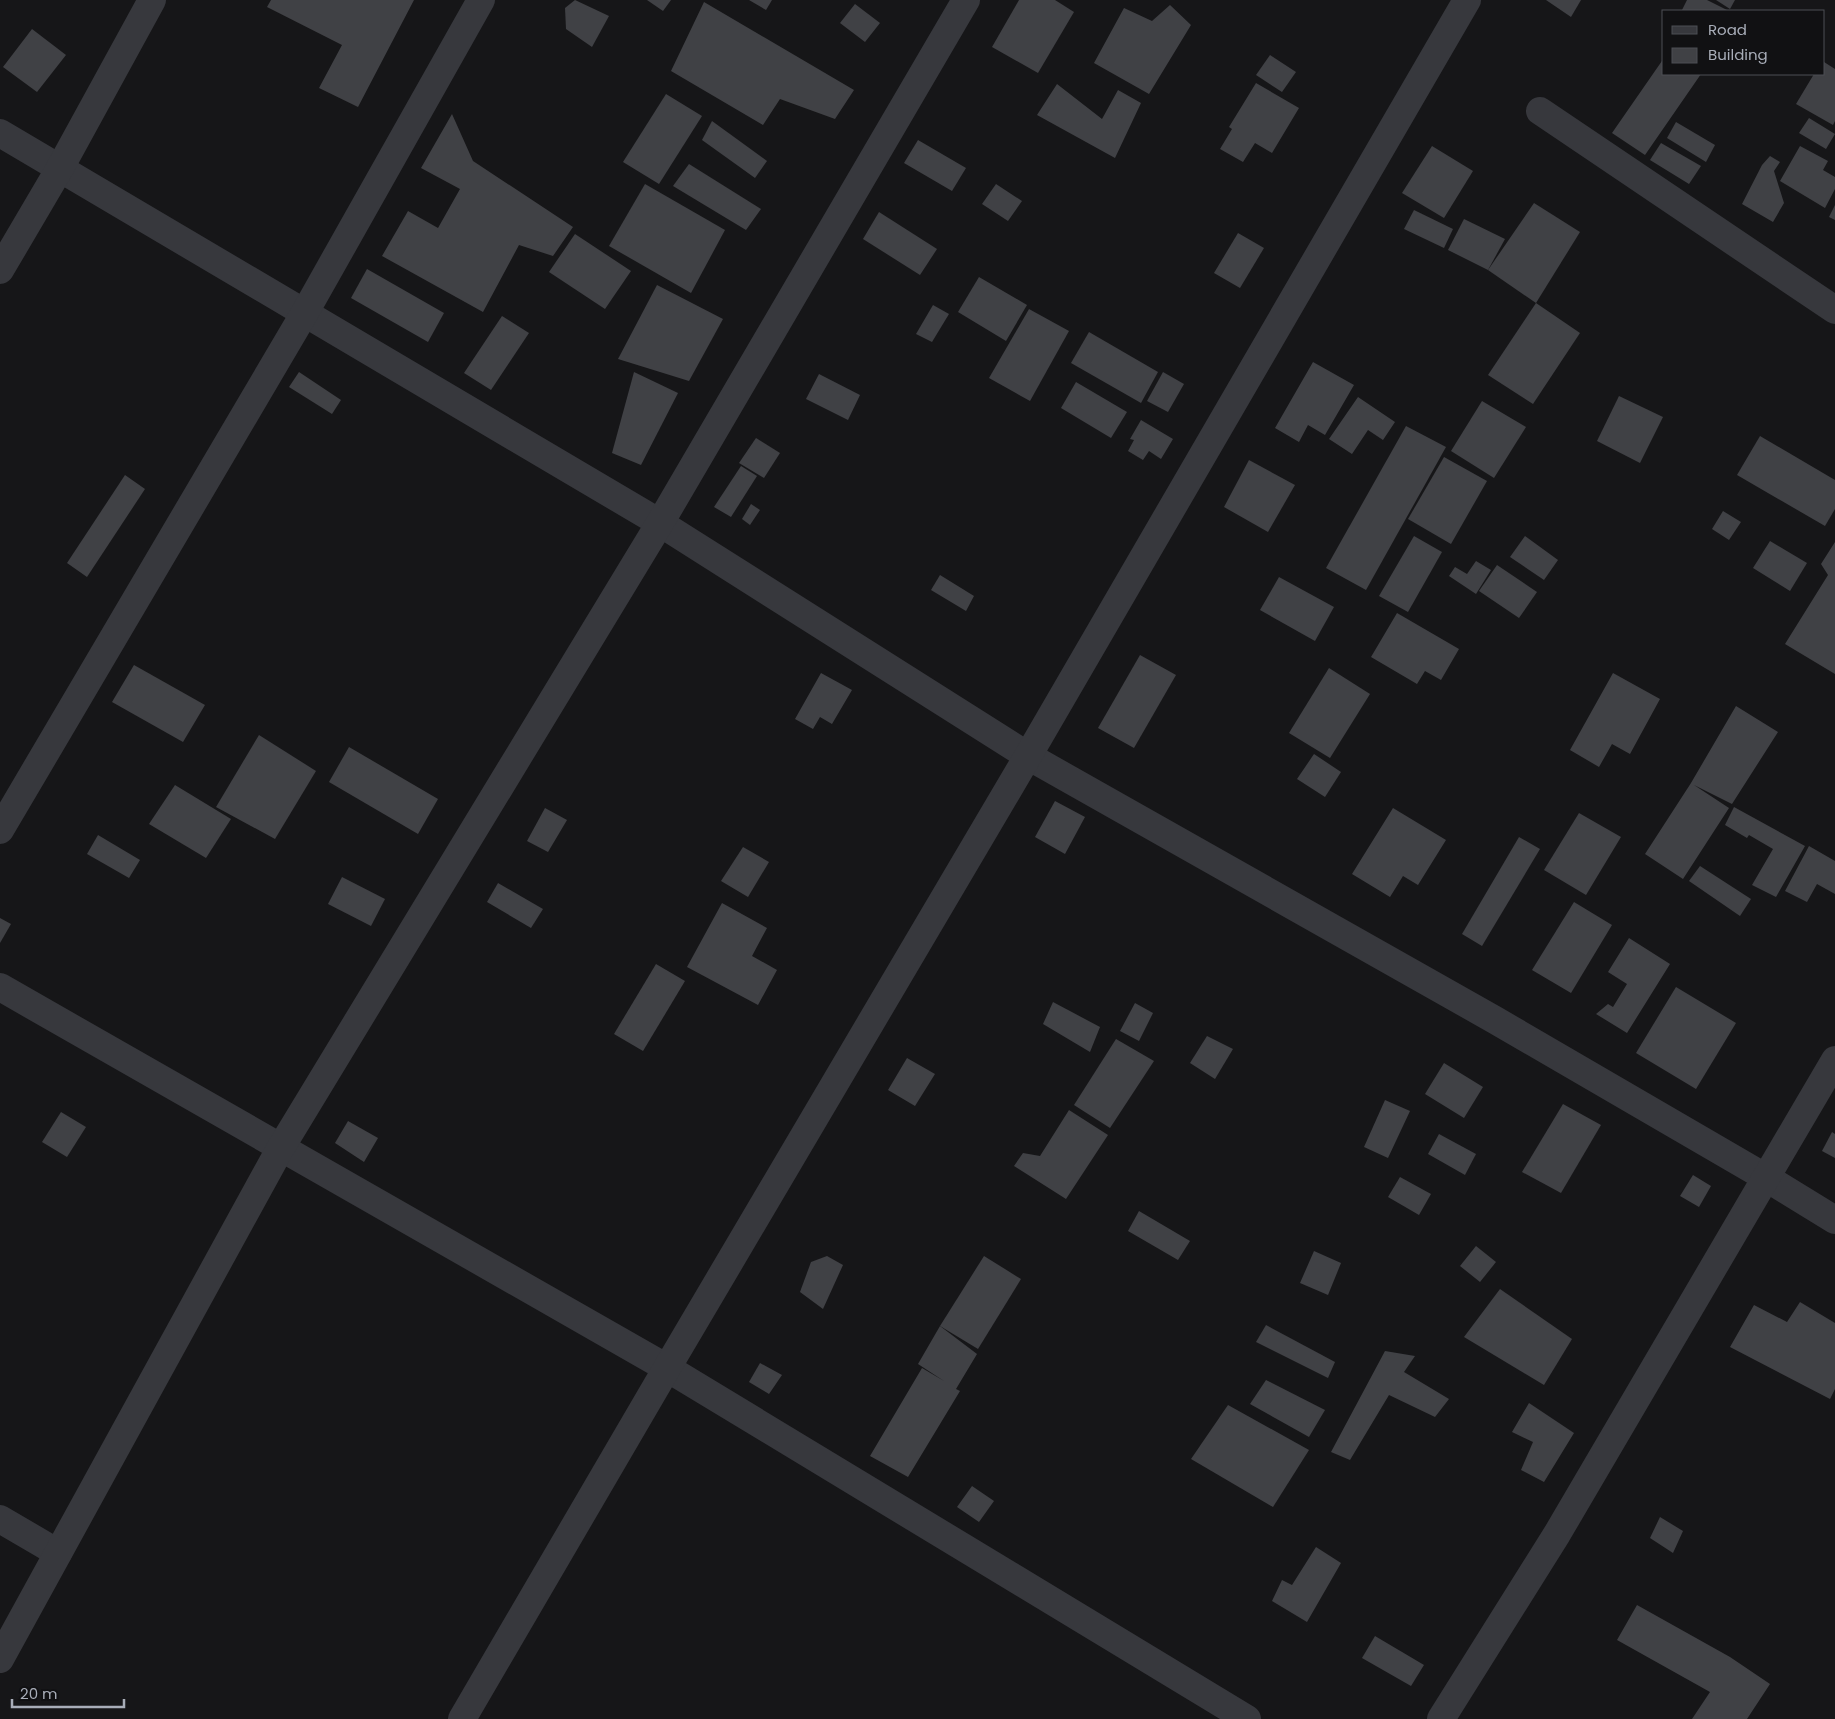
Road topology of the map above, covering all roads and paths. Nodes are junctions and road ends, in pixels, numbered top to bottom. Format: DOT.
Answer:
graph roads {
  1 [pos="152,0"];
  2 [pos="481,0"];
  3 [pos="966,0"];
  4 [pos="1467,0"];
  5 [pos="1540,111"];
  6 [pos="0,133"];
  7 [pos="60,168"];
  8 [pos="0,270"];
  9 [pos="1835,310"];
  10 [pos="304,314"];
  11 [pos="660,523"];
  12 [pos="1028,756"];
  13 [pos="0,830"];
  14 [pos="0,987"];
  15 [pos="1835,1060"];
  16 [pos="280,1149"];
  17 [pos="1765,1177"];
  18 [pos="1835,1220"];
  19 [pos="666,1368"];
  20 [pos="0,1519"];
  21 [pos="58,1553"];
  22 [pos="0,1659"];
  23 [pos="462,1719"];
  24 [pos="1247,1719"];
  25 [pos="1441,1719"];
  1 -- 7 [label="street"];
  2 -- 10 [label="street"];
  3 -- 11 [label="street"];
  4 -- 12 [label="street"];
  5 -- 9 [label="street"];
  6 -- 7 [label="street"];
  7 -- 8 [label="street"];
  7 -- 10 [label="street"];
  10 -- 11 [label="street"];
  10 -- 13 [label="street"];
  11 -- 12 [label="street"];
  11 -- 16 [label="street"];
  12 -- 17 [label="street"];
  12 -- 19 [label="street"];
  14 -- 16 [label="street"];
  15 -- 17 [label="street"];
  16 -- 19 [label="street"];
  16 -- 21 [label="street"];
  17 -- 18 [label="street"];
  17 -- 25 [label="street"];
  19 -- 23 [label="street"];
  19 -- 24 [label="street"];
  20 -- 21 [label="street"];
  21 -- 22 [label="street"];
}
